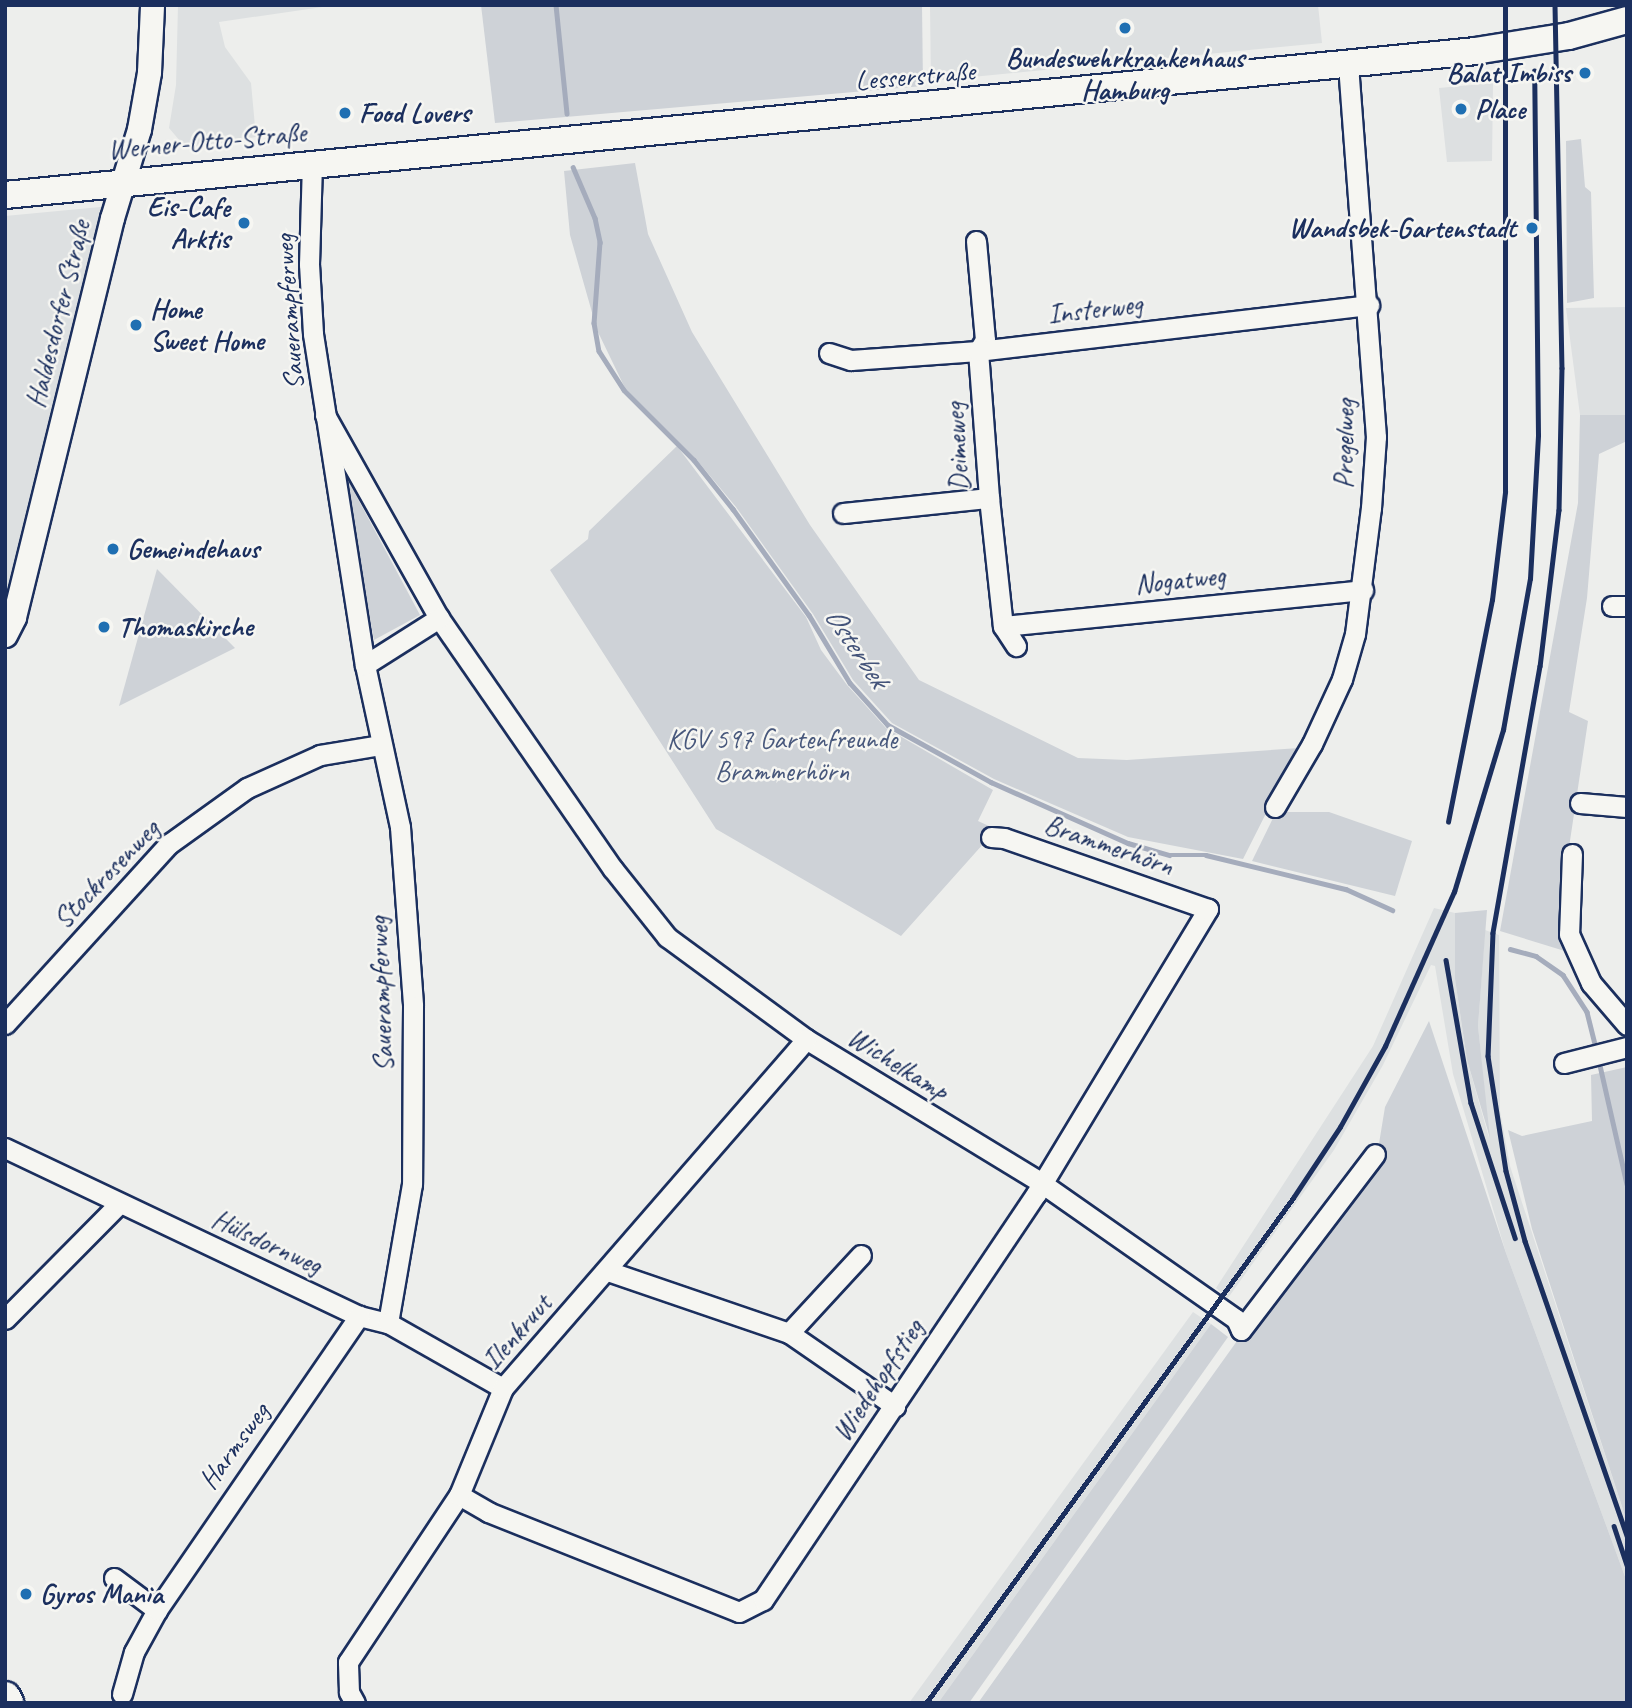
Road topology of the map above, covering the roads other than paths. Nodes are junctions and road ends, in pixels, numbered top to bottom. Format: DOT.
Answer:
graph roads {
  1 [pos="152,5"];
  2 [pos="1627,20"];
  3 [pos="1348,64"];
  4 [pos="581,138"];
  5 [pos="312,163"];
  6 [pos="122,180"];
  7 [pos="5,195"];
  8 [pos="976,241"];
  9 [pos="1369,305"];
  10 [pos="978,351"];
  11 [pos="829,353"];
  12 [pos="325,415"];
  13 [pos="989,498"];
  14 [pos="843,513"];
  15 [pos="1363,590"];
  16 [pos="439,618"];
  17 [pos="1003,626"];
  18 [pos="5,635"];
  19 [pos="1016,646"];
  20 [pos="365,665"];
  21 [pos="381,745"];
  22 [pos="1580,803"];
  23 [pos="1275,807"];
  24 [pos="1627,807"];
  25 [pos="991,838"];
  26 [pos="1572,854"];
  27 [pos="1208,909"];
  28 [pos="5,1024"];
  29 [pos="1627,1025"];
  30 [pos="806,1039"];
  31 [pos="1627,1047"];
  32 [pos="1564,1063"];
  33 [pos="5,1148"];
  34 [pos="1375,1154"];
  35 [pos="1040,1182"];
  36 [pos="120,1203"];
  37 [pos="861,1255"];
  38 [pos="608,1270"];
  39 [pos="359,1316"];
  40 [pos="5,1319"];
  41 [pos="388,1323"];
  42 [pos="789,1333"];
  43 [pos="503,1388"];
  44 [pos="895,1406"];
  45 [pos="459,1494"];
  46 [pos="114,1578"];
  47 [pos="157,1610"];
  48 [pos="122,1694"];
  49 [pos="5,1697"];
  50 [pos="8,1703"];
  51 [pos="355,1703"];
  1 -- 6 [label="street, Haldesdorfer Straße"];
  2 -- 3 [label="main road, Lesserstraße"];
  3 -- 4 [label="main road, Lesserstraße"];
  3 -- 9 [label="street, Pregelweg"];
  4 -- 5 [label="main road, Werner-Otto-Straße"];
  5 -- 6 [label="main road, Werner-Otto-Straße"];
  5 -- 12 [label="street, Sauerampferweg"];
  6 -- 7 [label="main road, Werner-Otto-Straße"];
  6 -- 18 [label="street, Haldesdorfer Straße"];
  8 -- 10 [label="street, Deimeweg"];
  9 -- 10 [label="street, Insterweg"];
  9 -- 15 [label="street, Pregelweg"];
  10 -- 11 [label="street, Insterweg"];
  10 -- 13 [label="street, Deimeweg"];
  12 -- 16 [label="street, Sauerampferweg"];
  12 -- 20 [label="street, Sauerampferweg"];
  13 -- 14 [label="street"];
  13 -- 17 [label="street, Deimeweg"];
  15 -- 17 [label="street, Nogatweg"];
  15 -- 23 [label="street, Pregelweg"];
  16 -- 20 [label="street"];
  16 -- 30 [label="street, Wichelkamp"];
  17 -- 19 [label="street, Deimeweg"];
  20 -- 21 [label="street, Sauerampferweg"];
  21 -- 28 [label="street, Stockrosenweg"];
  21 -- 41 [label="street, Sauerampferweg"];
  22 -- 24 [label="street"];
  25 -- 27 [label="street, Brammerhörn"];
  26 -- 29 [label="street"];
  27 -- 35 [label="street, Wiedehopfstieg"];
  30 -- 35 [label="street, Wichelkamp"];
  30 -- 38 [label="street, Ilenkruut"];
  31 -- 32 [label="street"];
  33 -- 36 [label="street, Hülsdornweg"];
  34 -- 35 [label="street, Wichelkamp"];
  35 -- 44 [label="street, Wiedehopfstieg"];
  36 -- 39 [label="street, Hülsdornweg"];
  36 -- 40 [label="street"];
  37 -- 42 [label="street"];
  38 -- 42 [label="street"];
  38 -- 43 [label="street, Ilenkruut"];
  39 -- 41 [label="street, Hülsdornweg"];
  39 -- 47 [label="street, Harmsweg"];
  41 -- 43 [label="street, Hülsdornweg"];
  42 -- 44 [label="street"];
  43 -- 45 [label="street, Ilenkruut"];
  44 -- 45 [label="street, Wiedehopfstieg"];
  45 -- 51 [label="street, Ilenkruut"];
  46 -- 47 [label="street"];
  47 -- 48 [label="street, Harmsweg"];
  49 -- 50 [label="main road"];
}
